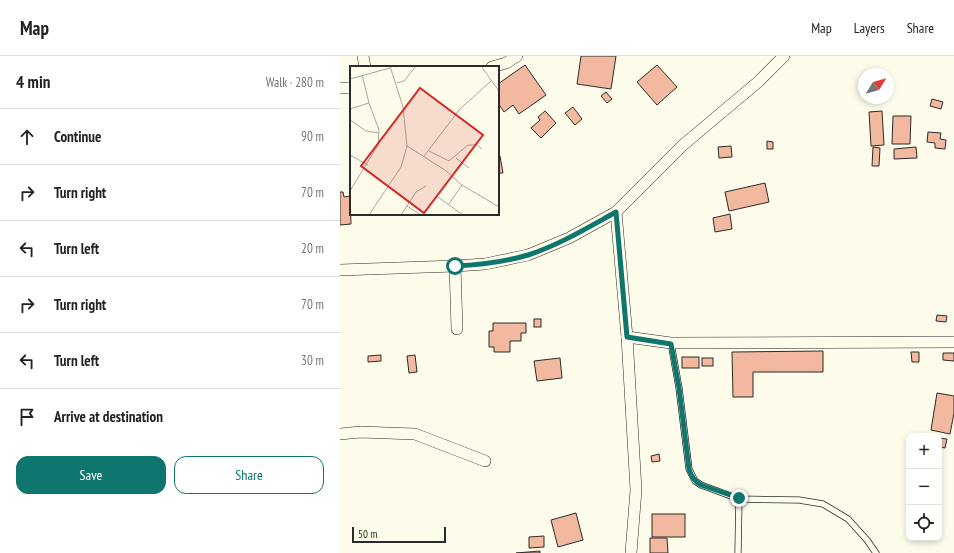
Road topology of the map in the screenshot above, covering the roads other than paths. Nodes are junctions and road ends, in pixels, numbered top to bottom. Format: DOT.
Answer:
graph roads {
  1 [pos="363,56"];
  2 [pos="517,56"];
  3 [pos="784,56"];
  4 [pos="365,66"];
  5 [pos="496,66"];
  6 [pos="616,212"];
  7 [pos="455,266"];
  8 [pos="340,270"];
  9 [pos="456,329"];
  10 [pos="627,337"];
  11 [pos="954,342"];
  12 [pos="671,344"];
  13 [pos="340,434"];
  14 [pos="485,461"];
  15 [pos="739,498"];
  16 [pos="631,553"];
  17 [pos="738,553"];
  18 [pos="876,553"];
  1 -- 4 [label="street"];
  2 -- 5 [label="street"];
  3 -- 6 [label="street"];
  6 -- 7 [label="street"];
  6 -- 10 [label="street"];
  7 -- 8 [label="street"];
  7 -- 9 [label="street"];
  10 -- 12 [label="street"];
  10 -- 16 [label="street"];
  11 -- 12 [label="street"];
  12 -- 15 [label="lane"];
  13 -- 14 [label="street"];
  15 -- 17 [label="lane"];
  15 -- 18 [label="lane"];
}
